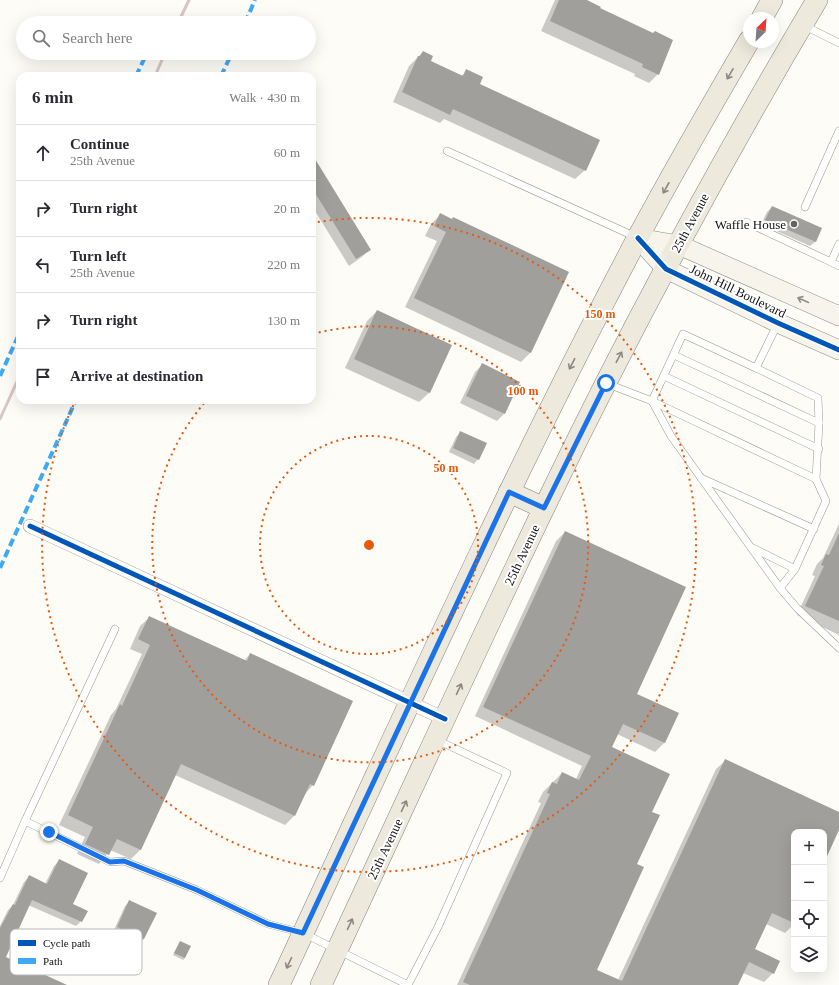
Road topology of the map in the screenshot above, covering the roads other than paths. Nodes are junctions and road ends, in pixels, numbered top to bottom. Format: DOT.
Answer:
graph roads {
  1 [pos="772,0"];
  2 [pos="817,0"];
  3 [pos="765,12"];
  4 [pos="803,25"];
  5 [pos="839,43"];
  6 [pos="745,48"];
  7 [pos="839,131"];
  8 [pos="447,151"];
  9 [pos="805,207"];
  10 [pos="746,222"];
  11 [pos="638,238"];
  12 [pos="839,244"];
  13 [pos="679,245"];
  14 [pos="831,262"];
  15 [pos="839,266"];
  16 [pos="666,269"];
  17 [pos="839,316"];
  18 [pos="778,323"];
  19 [pos="839,350"];
  20 [pos="674,355"];
  21 [pos="756,368"];
  22 [pos="664,376"];
  23 [pos="606,383"];
  24 [pos="652,401"];
  25 [pos="819,423"];
  26 [pos="819,449"];
  27 [pos="701,478"];
  28 [pos="816,479"];
  29 [pos="509,492"];
  30 [pos="544,508"];
  31 [pos="30,526"];
  32 [pos="814,529"];
  33 [pos="751,548"];
  34 [pos="795,568"];
  35 [pos="780,588"];
  36 [pos="115,629"];
  37 [pos="839,648"];
  38 [pos="410,702"];
  39 [pos="445,719"];
  40 [pos="436,739"];
  41 [pos="25,821"];
  42 [pos="0,878"];
  43 [pos="303,933"];
  44 [pos="337,951"];
  45 [pos="279,985"];
  46 [pos="321,985"];
  47 [pos="408,985"];
  1 -- 3 [label="main road"];
  2 -- 4 [label="main road, 25th Avenue"];
  4 -- 5 [label="lane"];
  4 -- 13 [label="main road, 25th Avenue"];
  6 -- 11 [label="main road, one-way"];
  7 -- 9 [label="lane"];
  8 -- 11 [label="lane"];
  10 -- 14 [label="lane"];
  11 -- 13 [label="street, John Hill Boulevard"];
  11 -- 16 [label="street, John Hill Boulevard"];
  11 -- 29 [label="main road, one-way"];
  12 -- 14 [label="lane"];
  13 -- 16 [label="main road, 25th Avenue"];
  17 -- 13 [label="street, John Hill Boulevard, one-way"];
  14 -- 15 [label="lane"];
  16 -- 18 [label="street, John Hill Boulevard"];
  23 -- 16 [label="main road, 25th Avenue, one-way"];
  18 -- 19 [label="street, John Hill Boulevard"];
  18 -- 21 [label="lane"];
  20 -- 21 [label="lane"];
  20 -- 22 [label="lane"];
  20 -- 25 [label="lane"];
  21 -- 25 [label="lane"];
  22 -- 24 [label="lane"];
  22 -- 26 [label="lane"];
  23 -- 24 [label="lane"];
  23 -- 30 [label="main road, 25th Avenue"];
  24 -- 27 [label="lane"];
  24 -- 28 [label="lane"];
  25 -- 26 [label="lane"];
  26 -- 28 [label="lane"];
  27 -- 32 [label="lane"];
  27 -- 33 [label="lane"];
  28 -- 32 [label="lane"];
  29 -- 30 [label="main road"];
  29 -- 38 [label="main road"];
  39 -- 30 [label="main road, 25th Avenue, one-way"];
  31 -- 38 [label="street"];
  32 -- 34 [label="lane"];
  33 -- 34 [label="lane"];
  33 -- 35 [label="lane"];
  34 -- 35 [label="lane"];
  35 -- 37 [label="lane"];
  36 -- 41 [label="lane"];
  38 -- 39 [label="street"];
  38 -- 43 [label="main road"];
  39 -- 40 [label="main road, 25th Avenue"];
  44 -- 40 [label="main road, 25th Avenue, one-way"];
  40 -- 47 [label="lane"];
  41 -- 42 [label="lane"];
  41 -- 43 [label="lane"];
  43 -- 44 [label="lane"];
  43 -- 45 [label="main road, one-way"];
  44 -- 46 [label="main road, 25th Avenue"];
  44 -- 47 [label="lane"];
}
